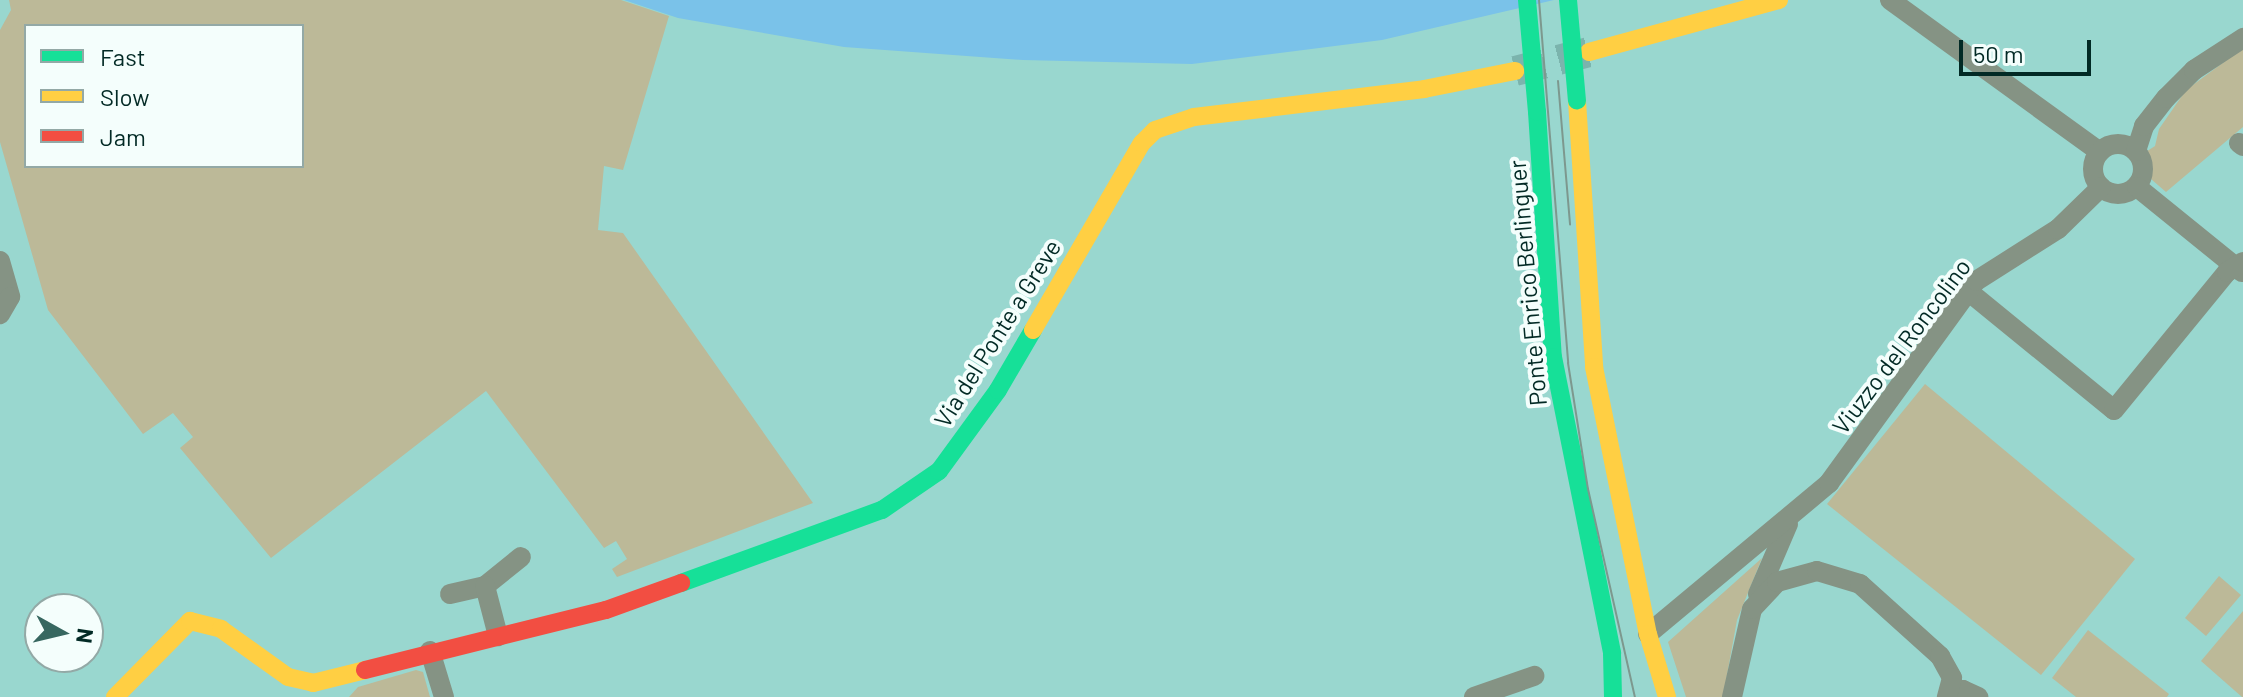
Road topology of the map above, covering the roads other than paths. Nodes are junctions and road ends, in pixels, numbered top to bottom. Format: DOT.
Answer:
graph roads {
  1 [pos="1527,0"];
  2 [pos="1568,0"];
  3 [pos="1779,0"];
  4 [pos="1890,0"];
  5 [pos="2243,38"];
  6 [pos="1589,52"];
  7 [pos="1515,71"];
  8 [pos="2136,151"];
  9 [pos="2100,152"];
  10 [pos="2101,187"];
  11 [pos="2137,187"];
  12 [pos="0,261"];
  13 [pos="2240,267"];
  14 [pos="1968,291"];
  15 [pos="0,314"];
  16 [pos="1790,520"];
  17 [pos="521,557"];
  18 [pos="485,586"];
  19 [pos="450,594"];
  20 [pos="1752,609"];
  21 [pos="1648,634"];
  22 [pos="498,636"];
  23 [pos="430,651"];
  24 [pos="1534,676"];
  25 [pos="317,690"];
  26 [pos="1948,696"];
  27 [pos="115,697"];
  28 [pos="444,697"];
  29 [pos="1474,697"];
  30 [pos="1613,697"];
  31 [pos="1667,697"];
  32 [pos="1732,697"];
  33 [pos="1978,697"];
  1 -- 30 [label="street, Ponte Enrico Berlinguer, bridge"];
  2 -- 21 [label="street, bridge"];
  3 -- 6 [label="street"];
  4 -- 9 [label="street"];
  5 -- 8 [label="street"];
  7 -- 22 [label="street, Via del Ponte a Greve"];
  8 -- 9 [label="street"];
  8 -- 11 [label="street"];
  9 -- 10 [label="street"];
  10 -- 11 [label="street"];
  10 -- 14 [label="street, Viuzzo del Roncolino"];
  11 -- 13 [label="street"];
  12 -- 15 [label="street"];
  13 -- 14 [label="street"];
  14 -- 16 [label="street, Viuzzo del Roncolino"];
  16 -- 20 [label="street, Viuzzo del Roncolino"];
  16 -- 21 [label="street, Viuzzo del Roncolino"];
  17 -- 18 [label="street"];
  18 -- 19 [label="street"];
  18 -- 22 [label="street"];
  20 -- 26 [label="street"];
  20 -- 32 [label="street, Viuzzo del Roncolino"];
  21 -- 31 [label="street"];
  22 -- 23 [label="street, Via del Ponte a Greve"];
  23 -- 25 [label="street, Via del Ponte a Greve"];
  23 -- 28 [label="street"];
  24 -- 29 [label="street"];
  25 -- 27 [label="street, Via del Ponte a Greve"];
  26 -- 33 [label="street"];
}
